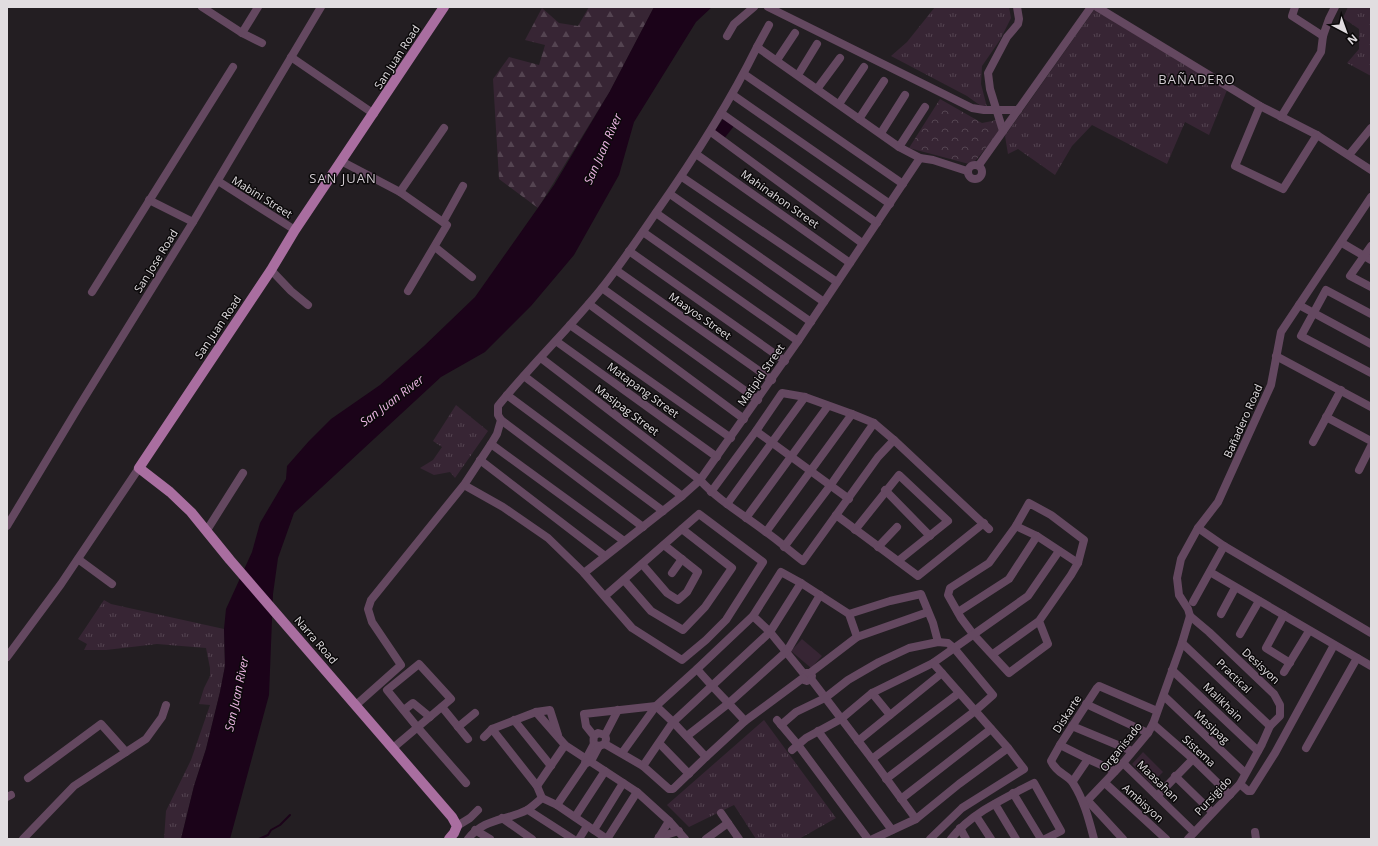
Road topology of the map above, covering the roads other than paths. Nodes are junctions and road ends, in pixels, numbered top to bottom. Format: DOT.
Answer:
graph roads {
  1 [pos="202,7"];
  2 [pos="258,7"];
  3 [pos="321,7"];
  4 [pos="444,7"];
  5 [pos="754,7"];
  6 [pos="768,7"];
  7 [pos="1017,7"];
  8 [pos="1091,7"];
  9 [pos="1097,7"];
  10 [pos="1296,7"];
  11 [pos="1335,7"];
  12 [pos="768,25"];
  13 [pos="242,33"];
  14 [pos="795,33"];
  15 [pos="727,36"];
  16 [pos="1323,36"];
  17 [pos="262,43"];
  18 [pos="817,44"];
  19 [pos="757,47"];
  20 [pos="291,57"];
  21 [pos="840,58"];
  22 [pos="778,60"];
  23 [pos="233,67"];
  24 [pos="864,67"];
  25 [pos="744,74"];
  26 [pos="798,75"];
  27 [pos="884,82"];
  28 [pos="818,89"];
  29 [pos="733,95"];
  30 [pos="904,95"];
  31 [pos="839,104"];
  32 [pos="1260,106"];
  33 [pos="925,108"];
  34 [pos="996,110"];
  35 [pos="1018,110"];
  36 [pos="722,113"];
  37 [pos="374,114"];
  38 [pos="1281,117"];
  39 [pos="860,119"];
  40 [pos="444,128"];
  41 [pos="1371,128"];
  42 [pos="1003,131"];
  43 [pos="710,132"];
  44 [pos="881,133"];
  45 [pos="1317,135"];
  46 [pos="899,147"];
  47 [pos="696,154"];
  48 [pos="1349,155"];
  49 [pos="920,158"];
  50 [pos="341,161"];
  51 [pos="979,166"];
  52 [pos="1370,168"];
  53 [pos="967,170"];
  54 [pos="682,177"];
  55 [pos="218,181"];
  56 [pos="903,184"];
  57 [pos="463,186"];
  58 [pos="400,192"];
  59 [pos="670,194"];
  60 [pos="1371,197"];
  61 [pos="149,200"];
  62 [pos="890,204"];
  63 [pos="656,213"];
  64 [pos="193,222"];
  65 [pos="443,222"];
  66 [pos="877,223"];
  67 [pos="295,230"];
  68 [pos="643,232"];
  69 [pos="862,243"];
  70 [pos="1342,243"];
  71 [pos="1371,246"];
  72 [pos="434,247"];
  73 [pos="629,251"];
  74 [pos="1368,258"];
  75 [pos="850,263"];
  76 [pos="271,270"];
  77 [pos="616,270"];
  78 [pos="472,277"];
  79 [pos="837,282"];
  80 [pos="1371,287"];
  81 [pos="602,288"];
  82 [pos="408,291"];
  83 [pos="92,292"];
  84 [pos="824,302"];
  85 [pos="589,304"];
  86 [pos="308,305"];
  87 [pos="1299,306"];
  88 [pos="1313,313"];
  89 [pos="1371,314"];
  90 [pos="811,322"];
  91 [pos="570,325"];
  92 [pos="556,341"];
  93 [pos="798,341"];
  94 [pos="1371,344"];
  95 [pos="1276,356"];
  96 [pos="541,358"];
  97 [pos="785,361"];
  98 [pos="1371,373"];
  99 [pos="524,376"];
  100 [pos="772,380"];
  101 [pos="1341,390"];
  102 [pos="507,394"];
  103 [pos="805,397"];
  104 [pos="758,400"];
  105 [pos="828,406"];
  106 [pos="1371,406"];
  107 [pos="852,414"];
  108 [pos="1326,417"];
  109 [pos="744,419"];
  110 [pos="501,420"];
  111 [pos="874,423"];
  112 [pos="756,431"];
  113 [pos="731,438"];
  114 [pos="894,440"];
  115 [pos="1371,441"];
  116 [pos="1313,442"];
  117 [pos="771,443"];
  118 [pos="491,444"];
  119 [pos="1371,446"];
  120 [pos="717,457"];
  121 [pos="792,457"];
  122 [pos="480,460"];
  123 [pos="139,468"];
  124 [pos="1359,470"];
  125 [pos="810,471"];
  126 [pos="243,474"];
  127 [pos="700,480"];
  128 [pos="463,486"];
  129 [pos="830,486"];
  130 [pos="885,490"];
  131 [pos="711,492"];
  132 [pos="682,496"];
  133 [pos="849,499"];
  134 [pos="727,504"];
  135 [pos="662,511"];
  136 [pos="836,515"];
  137 [pos="746,518"];
  138 [pos="7,526"];
  139 [pos="1016,526"];
  140 [pos="643,527"];
  141 [pos="897,527"];
  142 [pos="1198,528"];
  143 [pos="682,529"];
  144 [pos="207,530"];
  145 [pos="855,530"];
  146 [pos="766,532"];
  147 [pos="930,536"];
  148 [pos="1036,536"];
  149 [pos="624,541"];
  150 [pos="664,545"];
  151 [pos="878,546"];
  152 [pos="1224,546"];
  153 [pos="784,547"];
  154 [pos="1060,551"];
  155 [pos="605,556"];
  156 [pos="78,559"];
  157 [pos="682,559"];
  158 [pos="898,561"];
  159 [pos="1078,563"];
  160 [pos="642,564"];
  161 [pos="1210,572"];
  162 [pos="584,573"];
  163 [pos="672,573"];
  164 [pos="624,580"];
  165 [pos="801,583"];
  166 [pos="112,584"];
  167 [pos="1235,588"];
  168 [pos="605,596"];
  169 [pos="820,596"];
  170 [pos="1259,601"];
  171 [pos="1193,602"];
  172 [pos="928,612"];
  173 [pos="958,612"];
  174 [pos="849,614"];
  175 [pos="1220,614"];
  176 [pos="1284,615"];
  177 [pos="753,616"];
  178 [pos="1190,616"];
  179 [pos="1040,621"];
  180 [pos="1309,631"];
  181 [pos="1370,631"];
  182 [pos="770,632"];
  183 [pos="973,634"];
  184 [pos="1240,634"];
  185 [pos="857,637"];
  186 [pos="938,642"];
  187 [pos="1182,643"];
  188 [pos="1334,645"];
  189 [pos="954,648"];
  190 [pos="787,651"];
  191 [pos="993,654"];
  192 [pos="7,657"];
  193 [pos="1357,658"];
  194 [pos="933,663"];
  195 [pos="1290,663"];
  196 [pos="1371,666"];
  197 [pos="697,669"];
  198 [pos="1172,670"];
  199 [pos="1284,672"];
  200 [pos="942,674"];
  201 [pos="807,676"];
  202 [pos="712,687"];
  203 [pos="872,692"];
  204 [pos="959,692"];
  205 [pos="1164,696"];
  206 [pos="825,698"];
  207 [pos="729,703"];
  208 [pos="1086,704"];
  209 [pos="166,705"];
  210 [pos="356,705"];
  211 [pos="656,706"];
  212 [pos="442,707"];
  213 [pos="404,710"];
  214 [pos="618,710"];
  215 [pos="975,711"];
  216 [pos="1157,711"];
  217 [pos="536,712"];
  218 [pos="475,713"];
  219 [pos="890,715"];
  220 [pos="430,717"];
  221 [pos="841,719"];
  222 [pos="514,720"];
  223 [pos="745,721"];
  224 [pos="673,722"];
  225 [pos="1153,724"];
  226 [pos="1072,726"];
  227 [pos="1270,726"];
  228 [pos="458,727"];
  229 [pos="418,728"];
  230 [pos="492,729"];
  231 [pos="991,729"];
  232 [pos="818,731"];
  233 [pos="1148,733"];
  234 [pos="688,736"];
  235 [pos="484,737"];
  236 [pos="559,738"];
  237 [pos="468,739"];
  238 [pos="858,741"];
  239 [pos="598,742"];
  240 [pos="658,744"];
  241 [pos="565,745"];
  242 [pos="1060,745"];
  243 [pos="795,747"];
  244 [pos="1260,747"];
  245 [pos="393,748"];
  246 [pos="1008,748"];
  247 [pos="1306,748"];
  248 [pos="1132,751"];
  249 [pos="126,752"];
  250 [pos="622,753"];
  251 [pos="1275,753"];
  252 [pos="706,757"];
  253 [pos="872,759"];
  254 [pos="1088,759"];
  255 [pos="1193,759"];
  256 [pos="587,761"];
  257 [pos="1123,763"];
  258 [pos="551,766"];
  259 [pos="643,766"];
  260 [pos="605,771"];
  261 [pos="1115,771"];
  262 [pos="1245,773"];
  263 [pos="689,774"];
  264 [pos="1175,776"];
  265 [pos="28,778"];
  266 [pos="886,778"];
  267 [pos="1072,781"];
  268 [pos="466,783"];
  269 [pos="623,783"];
  270 [pos="1105,783"];
  271 [pos="1240,784"];
  272 [pos="537,786"];
  273 [pos="637,792"];
  274 [pos="1013,793"];
  275 [pos="1230,795"];
  276 [pos="1157,796"];
  277 [pos="542,798"];
  278 [pos="901,799"];
  279 [pos="1086,802"];
  280 [pos="995,804"];
  281 [pos="557,805"];
  282 [pos="478,810"];
  283 [pos="528,810"];
  284 [pos="1212,812"];
  285 [pos="721,813"];
  286 [pos="976,816"];
  287 [pos="575,817"];
  288 [pos="502,818"];
  289 [pos="916,819"];
  290 [pos="669,821"];
  291 [pos="728,823"];
  292 [pos="457,826"];
  293 [pos="591,828"];
  294 [pos="960,828"];
  295 [pos="475,830"];
  296 [pos="892,830"];
  297 [pos="679,831"];
  298 [pos="1194,832"];
  299 [pos="658,838"];
  300 [pos="710,838"];
  301 [pos="23,839"];
  302 [pos="449,839"];
  303 [pos="468,839"];
  304 [pos="490,839"];
  305 [pos="532,839"];
  306 [pos="573,839"];
  307 [pos="579,839"];
  308 [pos="607,839"];
  309 [pos="686,839"];
  310 [pos="739,839"];
  311 [pos="868,839"];
  312 [pos="873,839"];
  313 [pos="930,839"];
  314 [pos="951,839"];
  315 [pos="966,839"];
  316 [pos="991,839"];
  317 [pos="1016,839"];
  318 [pos="1041,839"];
  319 [pos="1045,839"];
  320 [pos="1094,839"];
  321 [pos="1123,839"];
  322 [pos="1166,839"];
  323 [pos="1188,839"];
  1 -- 13 [label="street"];
  2 -- 13 [label="street"];
  3 -- 20 [label="street, San Jose Road"];
  4 -- 37 [label="main road, San Juan Road"];
  5 -- 15 [label="street"];
  6 -- 34 [label="street"];
  7 -- 34 [label="street"];
  8 -- 35 [label="street"];
  9 -- 32 [label="street"];
  10 -- 16 [label="street"];
  11 -- 16 [label="street"];
  12 -- 19 [label="street"];
  13 -- 17 [label="street"];
  14 -- 22 [label="street"];
  16 -- 38 [label="street"];
  18 -- 26 [label="street"];
  19 -- 22 [label="street"];
  19 -- 25 [label="street"];
  20 -- 37 [label="street"];
  20 -- 55 [label="street, San Jose Road"];
  21 -- 28 [label="street"];
  22 -- 26 [label="street"];
  23 -- 61 [label="street"];
  24 -- 31 [label="street"];
  25 -- 29 [label="street"];
  25 -- 56 [label="street"];
  26 -- 28 [label="street"];
  27 -- 39 [label="street"];
  28 -- 31 [label="street"];
  29 -- 36 [label="street"];
  29 -- 62 [label="street"];
  30 -- 44 [label="street"];
  31 -- 39 [label="street"];
  32 -- 38 [label="street"];
  32 -- 45 [label="street"];
  33 -- 46 [label="street"];
  34 -- 35 [label="street"];
  34 -- 42 [label="street"];
  35 -- 42 [label="street"];
  36 -- 43 [label="street"];
  36 -- 66 [label="street"];
  37 -- 50 [label="main road, San Juan Road"];
  38 -- 45 [label="street"];
  39 -- 44 [label="street"];
  40 -- 58 [label="street"];
  41 -- 48 [label="street"];
  42 -- 51 [label="street"];
  43 -- 47 [label="street"];
  43 -- 69 [label="street"];
  44 -- 46 [label="street"];
  45 -- 48 [label="street"];
  46 -- 49 [label="street"];
  47 -- 54 [label="street"];
  47 -- 75 [label="street, Mahinahon Street"];
  48 -- 52 [label="street"];
  49 -- 53 [label="street"];
  49 -- 56 [label="street, Matipid Street"];
  50 -- 58 [label="street"];
  50 -- 67 [label="main road, San Juan Road"];
  51 -- 53 [label="street"];
  51 -- 53 [label="street"];
  54 -- 59 [label="street"];
  54 -- 79 [label="street"];
  55 -- 64 [label="street, San Jose Road"];
  55 -- 67 [label="street, Mabini Street"];
  56 -- 62 [label="street, Matipid Street"];
  57 -- 65 [label="street"];
  58 -- 65 [label="street"];
  59 -- 63 [label="street"];
  59 -- 84 [label="street"];
  60 -- 70 [label="street, Bañadero Road"];
  61 -- 64 [label="street"];
  61 -- 83 [label="street"];
  62 -- 66 [label="street, Matipid Street"];
  63 -- 68 [label="street"];
  63 -- 90 [label="street"];
  64 -- 138 [label="street, San Jose Road"];
  65 -- 72 [label="street"];
  66 -- 69 [label="street, Matipid Street"];
  67 -- 76 [label="main road, San Juan Road"];
  68 -- 73 [label="street"];
  68 -- 93 [label="street"];
  69 -- 75 [label="street, Matipid Street"];
  70 -- 74 [label="street"];
  70 -- 87 [label="street, Bañadero Road"];
  71 -- 74 [label="street"];
  72 -- 78 [label="street"];
  72 -- 82 [label="street"];
  73 -- 77 [label="street"];
  73 -- 97 [label="street"];
  74 -- 80 [label="street"];
  75 -- 79 [label="street, Matipid Street"];
  76 -- 86 [label="street"];
  76 -- 123 [label="main road, San Juan Road"];
  77 -- 81 [label="street"];
  77 -- 100 [label="street, Maayos Street"];
  79 -- 84 [label="street, Matipid Street"];
  81 -- 85 [label="street"];
  81 -- 104 [label="street"];
  84 -- 90 [label="street, Matipid Street"];
  85 -- 91 [label="street"];
  85 -- 109 [label="street"];
  87 -- 88 [label="street"];
  87 -- 95 [label="street, Bañadero Road"];
  88 -- 89 [label="street"];
  88 -- 94 [label="street"];
  88 -- 98 [label="street"];
  90 -- 93 [label="street, Matipid Street"];
  91 -- 92 [label="street"];
  91 -- 113 [label="street"];
  92 -- 96 [label="street"];
  92 -- 120 [label="street, Matapang Street"];
  93 -- 97 [label="street, Matipid Street"];
  95 -- 101 [label="street"];
  95 -- 142 [label="street, Bañadero Road"];
  96 -- 99 [label="street"];
  96 -- 127 [label="street, Masipag Street"];
  97 -- 100 [label="street, Matipid Street"];
  99 -- 102 [label="street"];
  99 -- 132 [label="street"];
  100 -- 104 [label="street, Matipid Street"];
  101 -- 106 [label="street"];
  101 -- 108 [label="street"];
  102 -- 110 [label="street"];
  102 -- 135 [label="street"];
  103 -- 105 [label="street"];
  103 -- 112 [label="street"];
  103 -- 117 [label="street"];
  104 -- 109 [label="street, Matipid Street"];
  105 -- 107 [label="street"];
  105 -- 121 [label="street"];
  107 -- 111 [label="street"];
  107 -- 125 [label="street"];
  108 -- 115 [label="street"];
  108 -- 116 [label="street"];
  109 -- 113 [label="street, Matipid Street"];
  110 -- 118 [label="street"];
  110 -- 140 [label="street"];
  111 -- 114 [label="street"];
  111 -- 129 [label="street"];
  112 -- 117 [label="street"];
  112 -- 131 [label="street"];
  113 -- 120 [label="street, Matipid Street"];
  114 -- 133 [label="street"];
  114 -- 158 [label="street"];
  117 -- 121 [label="street"];
  117 -- 134 [label="street"];
  118 -- 122 [label="street"];
  118 -- 149 [label="street"];
  119 -- 124 [label="street"];
  120 -- 127 [label="street, Matipid Street"];
  121 -- 125 [label="street"];
  121 -- 137 [label="street"];
  122 -- 155 [label="street"];
  122 -- 162 [label="street"];
  123 -- 144 [label="main road, Narra Road"];
  123 -- 156 [label="street, San Juan Road"];
  125 -- 129 [label="street"];
  125 -- 146 [label="street"];
  126 -- 144 [label="street"];
  127 -- 131 [label="street, Masipag Street"];
  127 -- 132 [label="street, Matipid Street"];
  128 -- 210 [label="street"];
  129 -- 133 [label="street"];
  129 -- 153 [label="street"];
  130 -- 145 [label="street"];
  130 -- 147 [label="street"];
  130 -- 147 [label="street"];
  131 -- 134 [label="street, Masipag Street"];
  132 -- 135 [label="street, Matipid Street"];
  133 -- 136 [label="street"];
  134 -- 137 [label="street, Masipag Street"];
  135 -- 140 [label="street, Matipid Street"];
  136 -- 145 [label="street"];
  136 -- 153 [label="street, Masipag Street"];
  137 -- 146 [label="street, Masipag Street"];
  139 -- 148 [label="street"];
  139 -- 159 [label="street"];
  139 -- 173 [label="street"];
  140 -- 149 [label="street, Matipid Street"];
  141 -- 151 [label="street"];
  142 -- 152 [label="street"];
  142 -- 178 [label="street, Bañadero Road"];
  143 -- 150 [label="street"];
  143 -- 164 [label="street"];
  143 -- 168 [label="street"];
  144 -- 210 [label="main road, Narra Road"];
  145 -- 151 [label="street"];
  146 -- 153 [label="street, Masipag Street"];
  147 -- 158 [label="street"];
  148 -- 154 [label="street"];
  148 -- 173 [label="street"];
  149 -- 155 [label="street, Matipid Street"];
  150 -- 157 [label="street"];
  150 -- 160 [label="street"];
  151 -- 158 [label="street"];
  152 -- 161 [label="street"];
  152 -- 181 [label="street"];
  154 -- 159 [label="street"];
  154 -- 183 [label="street"];
  155 -- 162 [label="street, Matipid Street"];
  156 -- 166 [label="street"];
  156 -- 192 [label="street, San Juan Road"];
  157 -- 160 [label="street"];
  157 -- 163 [label="street"];
  159 -- 179 [label="street"];
  160 -- 164 [label="street"];
  161 -- 167 [label="street"];
  161 -- 171 [label="street"];
  162 -- 168 [label="street"];
  164 -- 168 [label="street"];
  165 -- 169 [label="street"];
  165 -- 177 [label="street"];
  165 -- 182 [label="street"];
  167 -- 170 [label="street"];
  167 -- 175 [label="street"];
  169 -- 174 [label="street"];
  169 -- 190 [label="street"];
  170 -- 176 [label="street"];
  170 -- 184 [label="street"];
  172 -- 174 [label="street"];
  172 -- 185 [label="street"];
  172 -- 186 [label="street"];
  173 -- 183 [label="street"];
  174 -- 185 [label="street"];
  176 -- 180 [label="street"];
  176 -- 195 [label="street"];
  177 -- 182 [label="street"];
  177 -- 197 [label="street"];
  178 -- 187 [label="street, Organisado"];
  178 -- 227 [label="street, Desisyon"];
  179 -- 191 [label="street"];
  179 -- 191 [label="street"];
  180 -- 188 [label="street"];
  180 -- 195 [label="street"];
  182 -- 190 [label="street"];
  182 -- 202 [label="street"];
  183 -- 189 [label="street"];
  183 -- 191 [label="street"];
  185 -- 201 [label="street"];
  186 -- 189 [label="street"];
  186 -- 206 [label="street"];
  187 -- 198 [label="street, Organisado"];
  187 -- 227 [label="street, Practical"];
  188 -- 193 [label="street"];
  188 -- 251 [label="street"];
  189 -- 194 [label="street"];
  189 -- 215 [label="street"];
  190 -- 201 [label="street"];
  190 -- 207 [label="street"];
  193 -- 196 [label="street"];
  193 -- 247 [label="street"];
  194 -- 200 [label="street"];
  194 -- 203 [label="street"];
  195 -- 199 [label="street"];
  197 -- 202 [label="street"];
  197 -- 211 [label="street"];
  198 -- 205 [label="street, Organisado"];
  198 -- 244 [label="street, Malikhain"];
  200 -- 204 [label="street"];
  200 -- 219 [label="street"];
  201 -- 206 [label="street"];
  201 -- 223 [label="street"];
  202 -- 207 [label="street"];
  202 -- 224 [label="street"];
  203 -- 219 [label="street"];
  203 -- 221 [label="street"];
  204 -- 215 [label="street"];
  204 -- 253 [label="street"];
  205 -- 216 [label="street, Organisado"];
  205 -- 262 [label="street, Masipag"];
  206 -- 221 [label="street"];
  206 -- 243 [label="street"];
  207 -- 223 [label="street"];
  207 -- 234 [label="street"];
  208 -- 216 [label="street, Diskarte"];
  208 -- 226 [label="street, Diskarte"];
  208 -- 233 [label="street"];
  209 -- 249 [label="street"];
  210 -- 245 [label="main road, Narra Road"];
  211 -- 214 [label="street"];
  211 -- 224 [label="street"];
  211 -- 250 [label="street"];
  212 -- 213 [label="street"];
  212 -- 220 [label="street"];
  212 -- 228 [label="street"];
  213 -- 220 [label="street"];
  213 -- 229 [label="street"];
  214 -- 239 [label="street"];
  214 -- 239 [label="street"];
  215 -- 231 [label="street"];
  215 -- 266 [label="street"];
  216 -- 225 [label="street, Organisado"];
  217 -- 222 [label="street"];
  217 -- 236 [label="street"];
  217 -- 236 [label="street"];
  218 -- 228 [label="street"];
  219 -- 238 [label="street"];
  220 -- 229 [label="street"];
  221 -- 232 [label="street"];
  221 -- 238 [label="street"];
  222 -- 230 [label="street"];
  222 -- 258 [label="street"];
  223 -- 252 [label="street"];
  224 -- 234 [label="street"];
  224 -- 240 [label="street"];
  225 -- 233 [label="street, Organisado"];
  225 -- 255 [label="street, Sistema"];
  226 -- 242 [label="street, Diskarte"];
  226 -- 248 [label="street"];
  227 -- 244 [label="street, Desisyon"];
  228 -- 237 [label="street"];
  229 -- 245 [label="street"];
  229 -- 268 [label="street"];
  230 -- 235 [label="street"];
  230 -- 272 [label="street"];
  231 -- 246 [label="street"];
  231 -- 278 [label="street"];
  232 -- 243 [label="street"];
  232 -- 296 [label="street"];
  233 -- 248 [label="street, Organisado"];
  234 -- 252 [label="street"];
  236 -- 241 [label="street"];
  238 -- 253 [label="street"];
  239 -- 250 [label="street"];
  239 -- 256 [label="street"];
  240 -- 259 [label="street"];
  240 -- 263 [label="street"];
  241 -- 256 [label="street"];
  241 -- 258 [label="street"];
  242 -- 254 [label="street"];
  242 -- 267 [label="street, Diskarte"];
  243 -- 311 [label="street"];
  244 -- 251 [label="street, Malikhain"];
  244 -- 262 [label="street, Pursigido"];
  245 -- 292 [label="main road, Narra Road"];
  246 -- 289 [label="street"];
  246 -- 313 [label="street"];
  248 -- 257 [label="street, Organisado"];
  249 -- 265 [label="street"];
  249 -- 301 [label="street"];
  250 -- 259 [label="street"];
  251 -- 271 [label="street"];
  252 -- 263 [label="street"];
  253 -- 266 [label="street"];
  254 -- 261 [label="street"];
  254 -- 267 [label="street"];
  255 -- 264 [label="street"];
  255 -- 275 [label="street, Sistema"];
  256 -- 260 [label="street"];
  256 -- 281 [label="street"];
  257 -- 261 [label="street, Organisado"];
  257 -- 276 [label="street, Maasahan"];
  258 -- 272 [label="street"];
  259 -- 263 [label="street"];
  260 -- 269 [label="street"];
  260 -- 287 [label="street"];
  261 -- 270 [label="street, Organisado"];
  262 -- 271 [label="street, Pursigido"];
  264 -- 276 [label="street"];
  264 -- 284 [label="street"];
  266 -- 278 [label="street"];
  267 -- 279 [label="street, Diskarte"];
  269 -- 273 [label="street"];
  269 -- 293 [label="street"];
  270 -- 279 [label="street, Organisado"];
  270 -- 322 [label="street, Ambisyon"];
  271 -- 275 [label="street, Pursigido"];
  272 -- 277 [label="street"];
  273 -- 290 [label="street"];
  273 -- 308 [label="street"];
  274 -- 280 [label="street"];
  274 -- 318 [label="street"];
  274 -- 319 [label="street"];
  275 -- 284 [label="street, Pursigido"];
  276 -- 298 [label="street, Maasahan"];
  277 -- 281 [label="street"];
  277 -- 283 [label="street"];
  278 -- 289 [label="street"];
  279 -- 320 [label="street"];
  279 -- 321 [label="street"];
  280 -- 286 [label="street"];
  280 -- 317 [label="street"];
  281 -- 287 [label="street"];
  282 -- 292 [label="street"];
  283 -- 288 [label="street"];
  283 -- 306 [label="street"];
  284 -- 298 [label="street, Pursigido"];
  285 -- 291 [label="street"];
  286 -- 294 [label="street"];
  286 -- 316 [label="street"];
  287 -- 293 [label="street"];
  288 -- 295 [label="street"];
  288 -- 305 [label="street"];
  289 -- 296 [label="street"];
  290 -- 297 [label="street"];
  290 -- 299 [label="street"];
  291 -- 300 [label="street"];
  291 -- 310 [label="street"];
  292 -- 302 [label="main road"];
  293 -- 307 [label="street"];
  293 -- 308 [label="street"];
  294 -- 314 [label="street"];
  294 -- 315 [label="street"];
  295 -- 303 [label="street"];
  295 -- 304 [label="street"];
  296 -- 312 [label="street"];
  297 -- 299 [label="street"];
  297 -- 309 [label="street"];
  298 -- 323 [label="street, Pursigido"];
}
